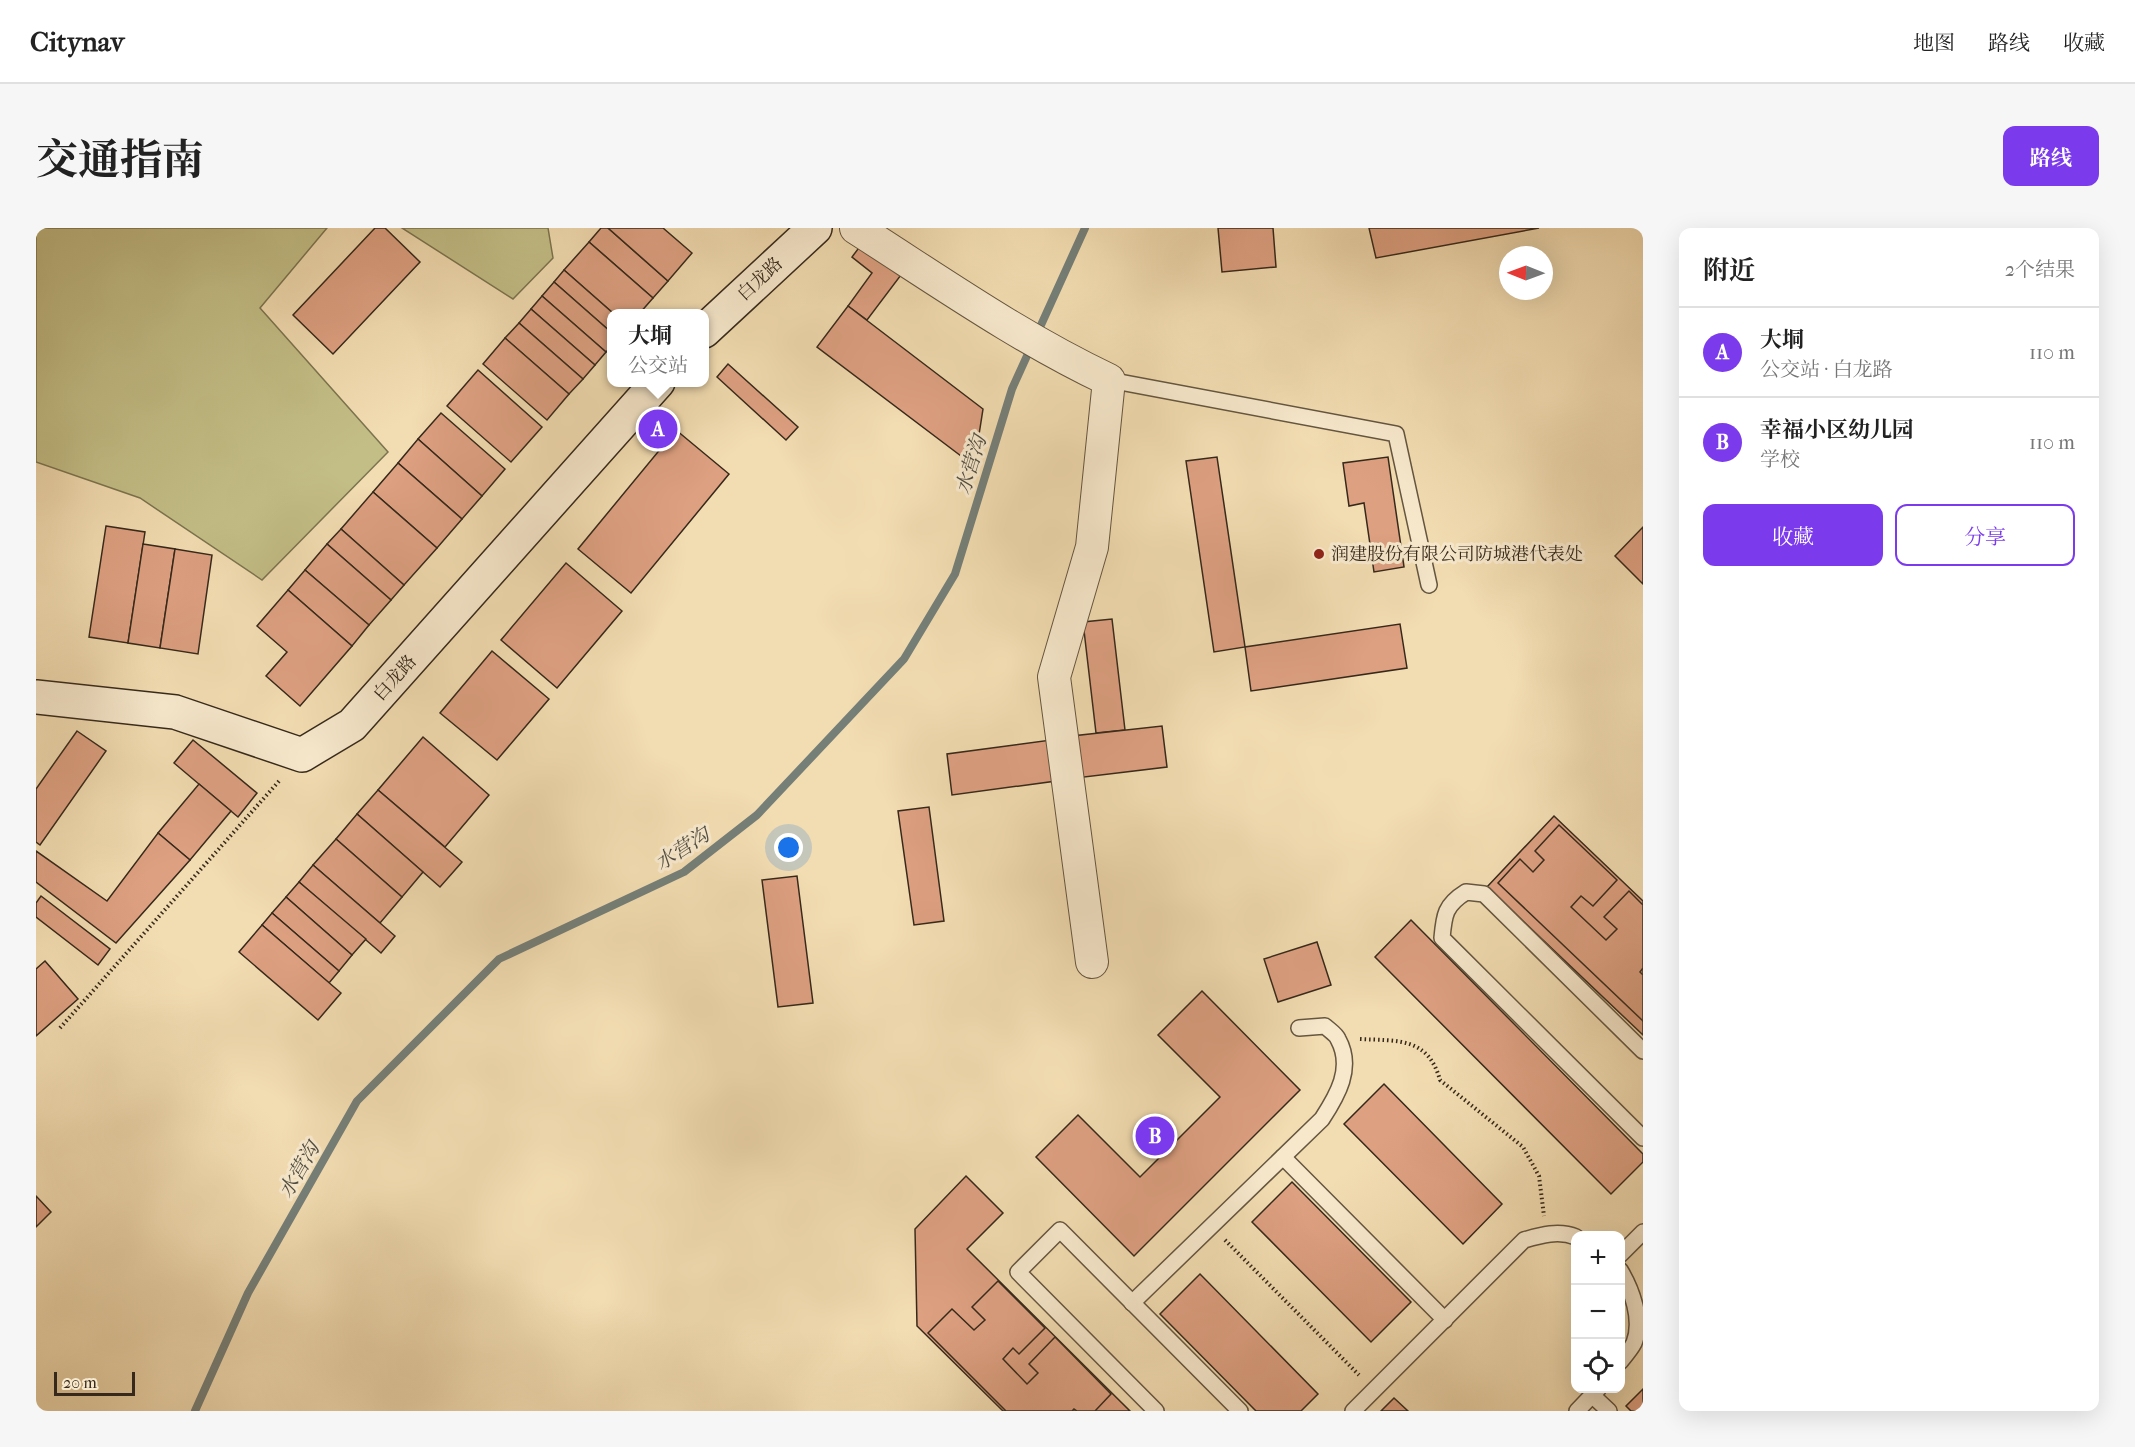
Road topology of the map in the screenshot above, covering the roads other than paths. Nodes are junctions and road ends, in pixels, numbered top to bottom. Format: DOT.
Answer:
graph roads {
  1 [pos="815,228"];
  2 [pos="856,228"];
  3 [pos="709,327"];
  4 [pos="1109,380"];
  5 [pos="654,387"];
  6 [pos="1429,585"];
  7 [pos="36,697"];
  8 [pos="1092,962"];
  9 [pos="1299,1028"];
  10 [pos="1643,1051"];
  11 [pos="1643,1138"];
  12 [pos="1283,1157"];
  13 [pos="1643,1232"];
  14 [pos="1571,1235"];
  15 [pos="1625,1250"];
  16 [pos="1625,1279"];
  17 [pos="1132,1303"];
  18 [pos="1445,1320"];
  19 [pos="1625,1355"];
  20 [pos="1595,1393"];
  21 [pos="1597,1393"];
  22 [pos="1156,1411"];
  23 [pos="1239,1411"];
  24 [pos="1353,1411"];
  25 [pos="1577,1411"];
  26 [pos="1609,1411"];
  1 -- 3 [label="street, 白龙路"];
  2 -- 4 [label="street"];
  4 -- 6 [label="lane"];
  4 -- 8 [label="street"];
  5 -- 7 [label="street, 白龙路"];
  9 -- 12 [label="lane"];
  10 -- 11 [label="lane"];
  12 -- 17 [label="lane"];
  12 -- 18 [label="lane"];
  13 -- 15 [label="lane"];
  14 -- 18 [label="lane"];
  16 -- 19 [label="lane"];
  17 -- 22 [label="lane"];
  17 -- 23 [label="lane"];
  18 -- 24 [label="lane"];
  20 -- 25 [label="lane"];
  21 -- 26 [label="lane"];
}
